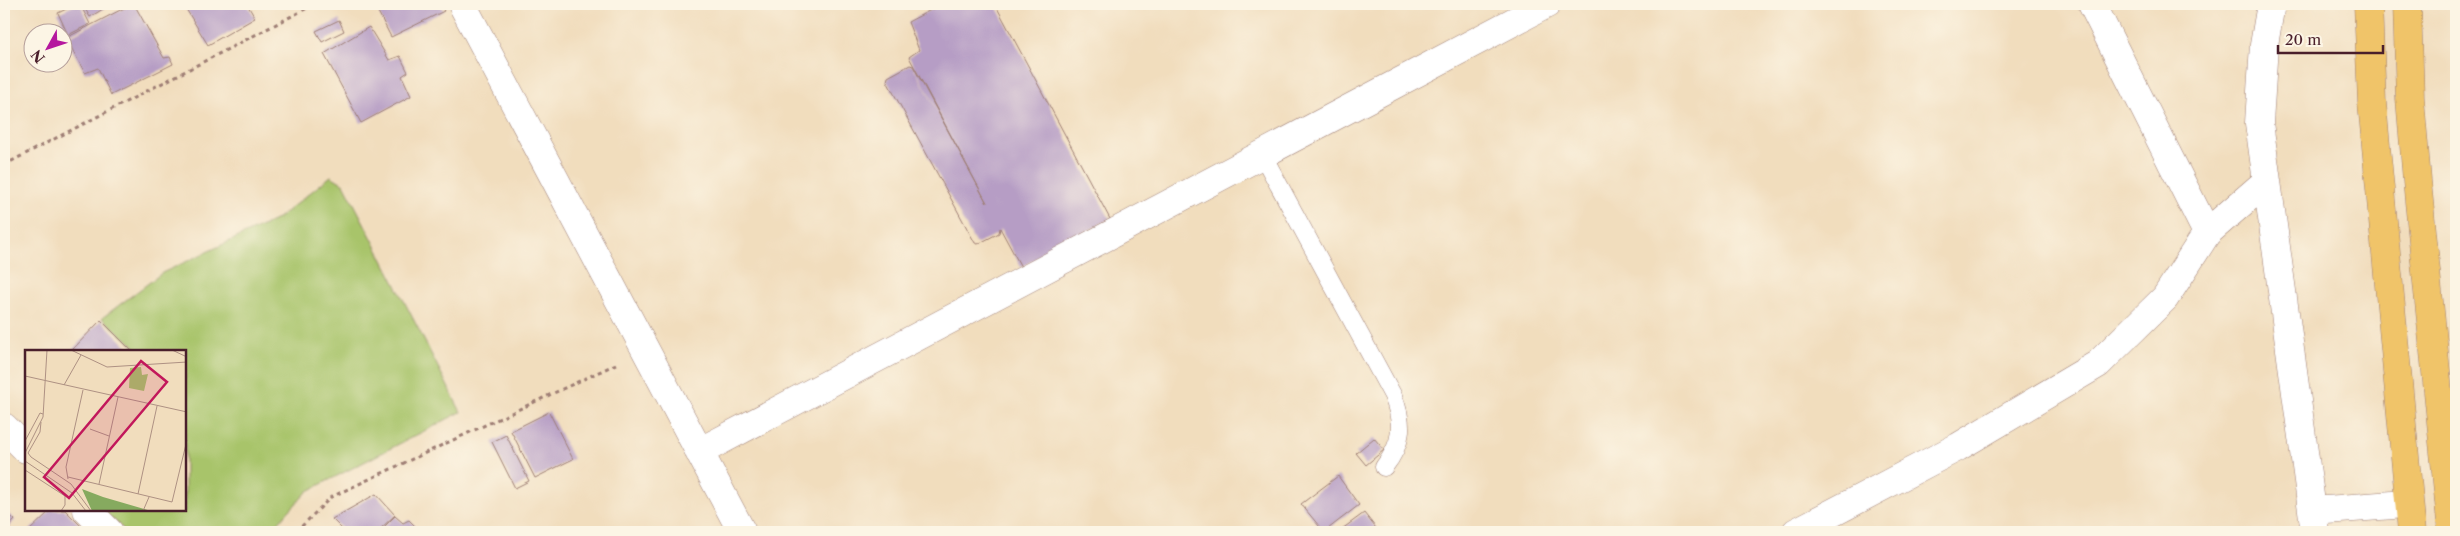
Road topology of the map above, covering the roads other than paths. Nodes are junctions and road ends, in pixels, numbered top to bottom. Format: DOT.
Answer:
graph roads {
  1 [pos="462,4"];
  2 [pos="1547,4"];
  3 [pos="2092,4"];
  4 [pos="2271,4"];
  5 [pos="2368,4"];
  6 [pos="2407,4"];
  7 [pos="1262,154"];
  8 [pos="2267,181"];
  9 [pos="2207,233"];
  10 [pos="4,427"];
  11 [pos="25,448"];
  12 [pos="699,452"];
  13 [pos="1384,467"];
  14 [pos="2393,505"];
  15 [pos="88,511"];
  16 [pos="2314,521"];
  17 [pos="109,532"];
  18 [pos="742,532"];
  19 [pos="1796,532"];
  20 [pos="2412,532"];
  21 [pos="2452,532"];
  1 -- 12 [label="street"];
  2 -- 7 [label="street"];
  3 -- 9 [label="street"];
  4 -- 8 [label="street"];
  5 -- 20 [label="highway"];
  6 -- 21 [label="highway"];
  7 -- 12 [label="street"];
  7 -- 13 [label="lane"];
  8 -- 9 [label="street"];
  8 -- 16 [label="street"];
  9 -- 19 [label="street"];
  10 -- 11 [label="street"];
  12 -- 18 [label="street"];
  14 -- 16 [label="street"];
  15 -- 17 [label="street"];
}
